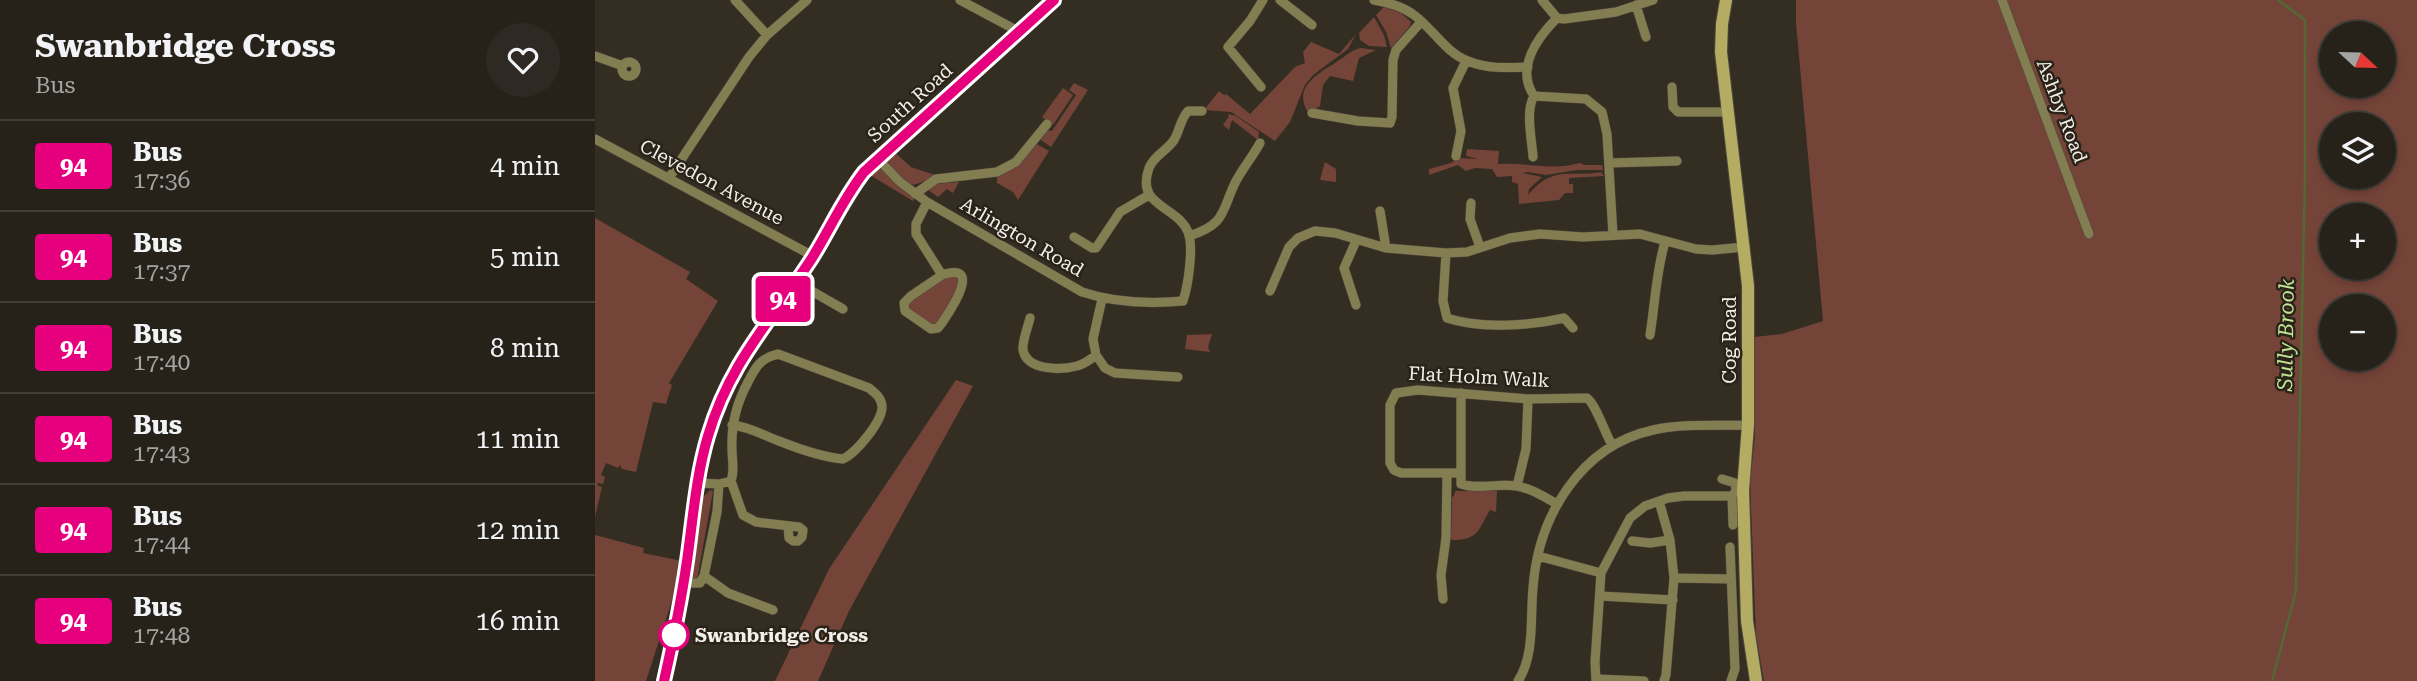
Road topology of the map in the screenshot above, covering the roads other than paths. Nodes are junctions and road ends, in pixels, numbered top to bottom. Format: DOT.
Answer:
graph roads {
  1 [pos="735,0"];
  2 [pos="807,0"];
  3 [pos="960,0"];
  4 [pos="1054,0"];
  5 [pos="1263,0"];
  6 [pos="1280,0"];
  7 [pos="1374,0"];
  8 [pos="1542,0"];
  9 [pos="1653,0"];
  10 [pos="1726,0"];
  11 [pos="2001,0"];
  12 [pos="1636,5"];
  13 [pos="1557,18"];
  14 [pos="1421,22"];
  15 [pos="1312,25"];
  16 [pos="1018,31"];
  17 [pos="767,35"];
  18 [pos="1646,37"];
  19 [pos="595,55"];
  20 [pos="1466,61"];
  21 [pos="622,66"];
  22 [pos="1528,67"];
  23 [pos="1261,87"];
  24 [pos="1672,87"];
  25 [pos="1534,96"];
  26 [pos="1202,111"];
  27 [pos="1728,112"];
  28 [pos="1312,113"];
  29 [pos="1047,124"];
  30 [pos="595,139"];
  31 [pos="1261,143"];
  32 [pos="1456,156"];
  33 [pos="1533,157"];
  34 [pos="877,158"];
  35 [pos="1677,161"];
  36 [pos="1609,163"];
  37 [pos="669,178"];
  38 [pos="915,194"];
  39 [pos="1149,195"];
  40 [pos="927,202"];
  41 [pos="1471,203"];
  42 [pos="1380,211"];
  43 [pos="2089,234"];
  44 [pos="1612,235"];
  45 [pos="1189,236"];
  46 [pos="1074,237"];
  47 [pos="1356,240"];
  48 [pos="1665,242"];
  49 [pos="1480,247"];
  50 [pos="1745,247"];
  51 [pos="1386,248"];
  52 [pos="1446,253"];
  53 [pos="813,256"];
  54 [pos="942,275"];
  55 [pos="796,282"];
  56 [pos="1270,291"];
  57 [pos="1103,299"];
  58 [pos="1356,305"];
  59 [pos="843,309"];
  60 [pos="1030,318"];
  61 [pos="1573,328"];
  62 [pos="1650,335"];
  63 [pos="1096,355"];
  64 [pos="1178,377"];
  65 [pos="1461,393"];
  66 [pos="1528,400"];
  67 [pos="732,425"];
  68 [pos="1748,425"];
  69 [pos="1612,445"];
  70 [pos="1447,473"];
  71 [pos="1459,473"];
  72 [pos="1722,479"];
  73 [pos="731,481"];
  74 [pos="698,483"];
  75 [pos="719,484"];
  76 [pos="1517,486"];
  77 [pos="1732,496"];
  78 [pos="1659,500"];
  79 [pos="1557,504"];
  80 [pos="1733,525"];
  81 [pos="788,526"];
  82 [pos="1669,540"];
  83 [pos="1632,541"];
  84 [pos="1730,547"];
  85 [pos="1538,556"];
  86 [pos="1601,573"];
  87 [pos="704,576"];
  88 [pos="1674,578"];
  89 [pos="1731,579"];
  90 [pos="684,583"];
  91 [pos="1600,596"];
  92 [pos="1443,599"];
  93 [pos="1673,600"];
  94 [pos="773,610"];
  95 [pos="1596,680"];
  96 [pos="664,681"];
  97 [pos="1518,681"];
  98 [pos="1644,681"];
  99 [pos="1664,681"];
  100 [pos="1731,681"];
  101 [pos="1756,681"];
  1 -- 17 [label="street"];
  2 -- 17 [label="street"];
  3 -- 16 [label="street"];
  4 -- 16 [label="main road, South Road"];
  5 -- 23 [label="street"];
  6 -- 15 [label="street"];
  7 -- 14 [label="street"];
  8 -- 13 [label="street"];
  9 -- 12 [label="street"];
  10 -- 27 [label="main road, Cog Road"];
  11 -- 43 [label="street, Ashby Road"];
  12 -- 13 [label="street"];
  12 -- 18 [label="street"];
  13 -- 22 [label="street"];
  14 -- 20 [label="street"];
  14 -- 28 [label="street"];
  16 -- 34 [label="main road, South Road"];
  17 -- 37 [label="street"];
  19 -- 21 [label="street"];
  20 -- 22 [label="street"];
  20 -- 32 [label="street"];
  22 -- 25 [label="street"];
  24 -- 27 [label="street"];
  25 -- 33 [label="street"];
  25 -- 36 [label="street"];
  26 -- 39 [label="street"];
  27 -- 50 [label="main road, Cog Road"];
  29 -- 38 [label="street"];
  30 -- 37 [label="street, Clevedon Avenue"];
  31 -- 45 [label="street"];
  34 -- 38 [label="street, Arlington Road"];
  34 -- 53 [label="main road, South Road"];
  35 -- 36 [label="street"];
  36 -- 44 [label="street"];
  37 -- 53 [label="street, Clevedon Avenue"];
  38 -- 40 [label="street, Arlington Road"];
  39 -- 45 [label="street"];
  39 -- 46 [label="street"];
  40 -- 54 [label="street"];
  40 -- 57 [label="street, Arlington Road"];
  41 -- 49 [label="street"];
  42 -- 51 [label="street"];
  44 -- 48 [label="street"];
  44 -- 49 [label="street"];
  45 -- 57 [label="street, Arlington Road"];
  47 -- 51 [label="street"];
  47 -- 56 [label="street"];
  47 -- 58 [label="street"];
  48 -- 50 [label="street"];
  48 -- 62 [label="street"];
  49 -- 52 [label="street"];
  50 -- 68 [label="main road, Cog Road"];
  51 -- 52 [label="street"];
  52 -- 61 [label="street"];
  53 -- 55 [label="main road, South Road"];
  54 -- 54 [label="street"];
  55 -- 59 [label="street"];
  55 -- 74 [label="main road, South Road"];
  57 -- 63 [label="street"];
  60 -- 63 [label="street"];
  63 -- 64 [label="street"];
  65 -- 66 [label="street, Flat Holm Walk"];
  65 -- 70 [label="street, Flat Holm Walk"];
  65 -- 71 [label="street"];
  66 -- 69 [label="street, Flat Holm Walk"];
  66 -- 76 [label="street"];
  67 -- 67 [label="street"];
  67 -- 73 [label="street"];
  68 -- 69 [label="street"];
  68 -- 101 [label="main road, Cog Road"];
  69 -- 79 [label="street"];
  70 -- 71 [label="street"];
  70 -- 92 [label="street"];
  71 -- 76 [label="street"];
  72 -- 77 [label="street"];
  73 -- 75 [label="street"];
  73 -- 81 [label="street"];
  74 -- 75 [label="street"];
  74 -- 90 [label="main road, South Road"];
  75 -- 87 [label="street"];
  76 -- 79 [label="street"];
  77 -- 78 [label="street"];
  77 -- 80 [label="street"];
  78 -- 82 [label="street"];
  78 -- 86 [label="street"];
  79 -- 85 [label="street"];
  82 -- 83 [label="street"];
  82 -- 88 [label="street"];
  84 -- 89 [label="street"];
  85 -- 86 [label="street"];
  85 -- 97 [label="street"];
  86 -- 91 [label="street"];
  87 -- 90 [label="street"];
  87 -- 94 [label="street"];
  88 -- 89 [label="street"];
  88 -- 93 [label="street"];
  89 -- 100 [label="street"];
  90 -- 96 [label="main road, South Road"];
  91 -- 93 [label="street"];
  91 -- 95 [label="street"];
  93 -- 99 [label="street"];
  95 -- 98 [label="street"];
}
